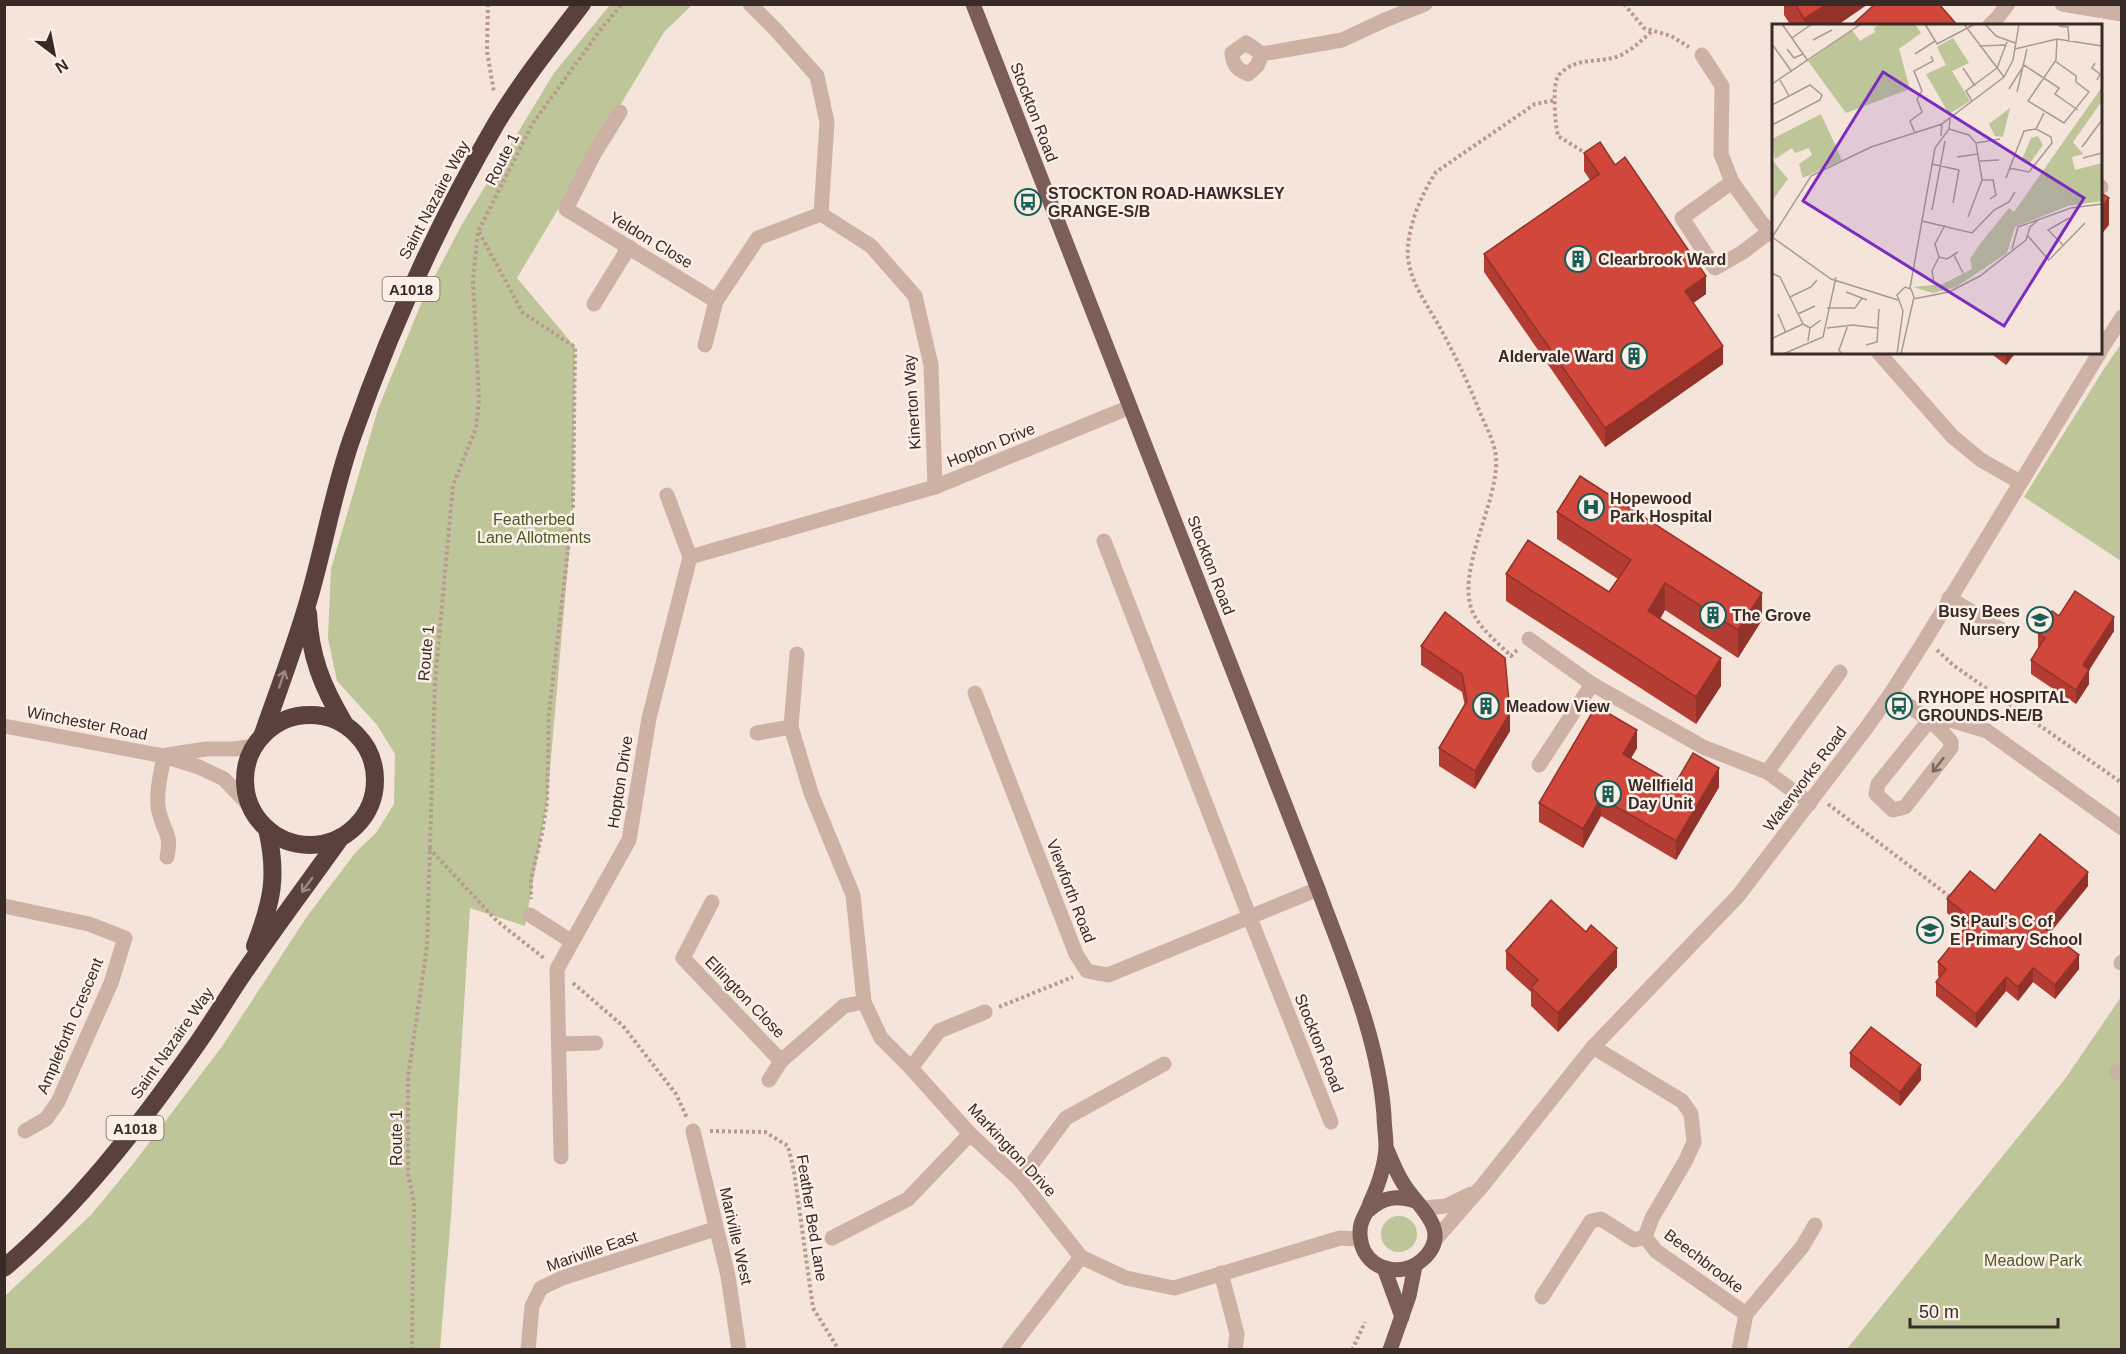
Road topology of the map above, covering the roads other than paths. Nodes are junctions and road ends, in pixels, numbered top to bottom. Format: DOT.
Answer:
graph roads {
  1 [pos="582,4"];
  2 [pos="750,4"];
  3 [pos="973,4"];
  4 [pos="1425,4"];
  5 [pos="2008,4"];
  6 [pos="2062,4"];
  7 [pos="2121,14"];
  8 [pos="1991,24"];
  9 [pos="1262,54"];
  10 [pos="1702,55"];
  11 [pos="620,112"];
  12 [pos="1732,182"];
  13 [pos="821,214"];
  14 [pos="1771,234"];
  15 [pos="629,247"];
  16 [pos="716,301"];
  17 [pos="594,304"];
  18 [pos="2121,317"];
  19 [pos="705,345"];
  20 [pos="2102,349"];
  21 [pos="1880,354"];
  22 [pos="2099,354"];
  23 [pos="1130,407"];
  24 [pos="2020,482"];
  25 [pos="935,487"];
  26 [pos="667,495"];
  27 [pos="1104,541"];
  28 [pos="690,557"];
  29 [pos="1949,598"];
  30 [pos="308,604"];
  31 [pos="2000,629"];
  32 [pos="1529,639"];
  33 [pos="797,654"];
  34 [pos="1840,672"];
  35 [pos="1592,684"];
  36 [pos="975,693"];
  37 [pos="1891,693"];
  38 [pos="1928,722"];
  39 [pos="344,723"];
  40 [pos="4,726"];
  41 [pos="791,727"];
  42 [pos="757,733"];
  43 [pos="258,740"];
  44 [pos="164,756"];
  45 [pos="1539,765"];
  46 [pos="1767,772"];
  47 [pos="1813,799"];
  48 [pos="249,805"];
  49 [pos="2121,828"];
  50 [pos="267,829"];
  51 [pos="341,837"];
  52 [pos="167,857"];
  53 [pos="1318,889"];
  54 [pos="712,902"];
  55 [pos="4,906"];
  56 [pos="530,915"];
  57 [pos="1250,918"];
  58 [pos="572,941"];
  59 [pos="246,970"];
  60 [pos="864,1002"];
  61 [pos="985,1012"];
  62 [pos="596,1042"];
  63 [pos="560,1044"];
  64 [pos="1593,1047"];
  65 [pos="781,1061"];
  66 [pos="1164,1064"];
  67 [pos="911,1068"];
  68 [pos="769,1080"];
  69 [pos="1331,1122"];
  70 [pos="26,1131"];
  71 [pos="693,1131"];
  72 [pos="970,1134"];
  73 [pos="1386,1146"];
  74 [pos="561,1157"];
  75 [pos="1020,1180"];
  76 [pos="1483,1185"];
  77 [pos="1420,1205"];
  78 [pos="1367,1212"];
  79 [pos="1815,1225"];
  80 [pos="715,1229"];
  81 [pos="832,1238"];
  82 [pos="1645,1238"];
  83 [pos="1360,1239"];
  84 [pos="1434,1241"];
  85 [pos="1082,1257"];
  86 [pos="1415,1266"];
  87 [pos="4,1268"];
  88 [pos="1384,1268"];
  89 [pos="1221,1273"];
  90 [pos="1542,1298"];
  91 [pos="1746,1314"];
  92 [pos="1402,1317"];
  93 [pos="528,1350"];
  94 [pos="740,1350"];
  95 [pos="1009,1350"];
  96 [pos="1235,1350"];
  97 [pos="1390,1350"];
  98 [pos="1739,1350"];
  1 -- 30 [label="highway, Saint Nazaire Way / A1018"];
  2 -- 13 [label="street"];
  3 -- 23 [label="main road, Stockton Road"];
  4 -- 9 [label="street"];
  5 -- 8 [label="street"];
  6 -- 7 [label="street"];
  10 -- 12 [label="street"];
  11 -- 15 [label="street, Yeldon Close"];
  12 -- 14 [label="street"];
  12 -- 14 [label="street"];
  13 -- 16 [label="street"];
  13 -- 25 [label="street, Kinerton Way"];
  15 -- 16 [label="street, Yeldon Close"];
  15 -- 17 [label="street"];
  16 -- 19 [label="street"];
  18 -- 20 [label="street, Waterworks Road"];
  21 -- 24 [label="street"];
  22 -- 24 [label="street, Waterworks Road"];
  23 -- 25 [label="street, Hopton Drive"];
  23 -- 53 [label="main road, Stockton Road"];
  24 -- 29 [label="street, Waterworks Road"];
  25 -- 28 [label="street, Hopton Drive"];
  26 -- 28 [label="street"];
  27 -- 57 [label="street, Stockton Road"];
  28 -- 58 [label="street, Hopton Drive"];
  29 -- 31 [label="street"];
  29 -- 37 [label="street, Waterworks Road"];
  30 -- 39 [label="highway, Saint Nazaire Way / A1018"];
  43 -- 30 [label="highway, Saint Nazaire Way / A1018, one-way"];
  32 -- 35 [label="street"];
  33 -- 41 [label="street, Markington Drive"];
  34 -- 46 [label="street"];
  35 -- 45 [label="street"];
  35 -- 46 [label="street"];
  36 -- 57 [label="street, Viewforth Road"];
  37 -- 38 [label="street"];
  37 -- 47 [label="street, Waterworks Road"];
  38 -- 38 [label="street, one-way"];
  38 -- 49 [label="street"];
  39 -- 43 [label="highway, Saint Nazaire Way / A1018"];
  39 -- 51 [label="highway, Saint Nazaire Way / A1018"];
  40 -- 44 [label="street, Winchester Road"];
  41 -- 42 [label="street"];
  41 -- 60 [label="street, Markington Drive"];
  43 -- 44 [label="street"];
  43 -- 48 [label="highway, Saint Nazaire Way / A1018"];
  44 -- 48 [label="street"];
  44 -- 52 [label="street"];
  46 -- 47 [label="street"];
  47 -- 64 [label="street, Waterworks Road"];
  48 -- 50 [label="highway, Saint Nazaire Way / A1018"];
  50 -- 51 [label="highway, Saint Nazaire Way / A1018"];
  50 -- 59 [label="highway, Saint Nazaire Way / A1018"];
  51 -- 59 [label="highway, Saint Nazaire Way / A1018, one-way"];
  53 -- 57 [label="street"];
  53 -- 73 [label="main road, Stockton Road"];
  54 -- 65 [label="street, Ellington Close"];
  55 -- 70 [label="street, Ampleforth Crescent"];
  56 -- 58 [label="street"];
  57 -- 69 [label="street, Stockton Road"];
  58 -- 63 [label="street, Hopton Drive"];
  59 -- 87 [label="highway, Saint Nazaire Way / A1018"];
  60 -- 65 [label="street, Ellington Close"];
  60 -- 67 [label="street, Markington Drive"];
  61 -- 67 [label="street"];
  62 -- 63 [label="street"];
  63 -- 74 [label="street, Hopton Drive"];
  64 -- 76 [label="street, Waterworks Road"];
  64 -- 82 [label="street, Beechbrooke"];
  65 -- 68 [label="street, Ellington Close"];
  66 -- 75 [label="street"];
  67 -- 72 [label="street, Markington Drive"];
  71 -- 80 [label="street, Mariville West"];
  72 -- 75 [label="street, Markington Drive"];
  72 -- 81 [label="street"];
  73 -- 77 [label="main road, Stockton Road"];
  73 -- 78 [label="main road, Stockton Road"];
  75 -- 85 [label="street, Markington Drive"];
  76 -- 77 [label="street, Waterworks Road"];
  76 -- 84 [label="street, Waterworks Road"];
  77 -- 78 [label="main road"];
  77 -- 84 [label="main road, Stockton Road"];
  78 -- 83 [label="main road, Stockton Road"];
  79 -- 91 [label="street"];
  80 -- 93 [label="street, Mariville East"];
  80 -- 94 [label="street, Mariville West"];
  82 -- 90 [label="street"];
  82 -- 91 [label="street, Beechbrooke"];
  83 -- 88 [label="main road"];
  83 -- 89 [label="street, Markington Drive"];
  84 -- 86 [label="main road"];
  85 -- 89 [label="street, Markington Drive"];
  85 -- 95 [label="street"];
  86 -- 88 [label="main road"];
  86 -- 92 [label="main road"];
  88 -- 92 [label="main road"];
  89 -- 96 [label="street"];
  91 -- 98 [label="street, Beechbrooke"];
  92 -- 97 [label="main road"];
}
